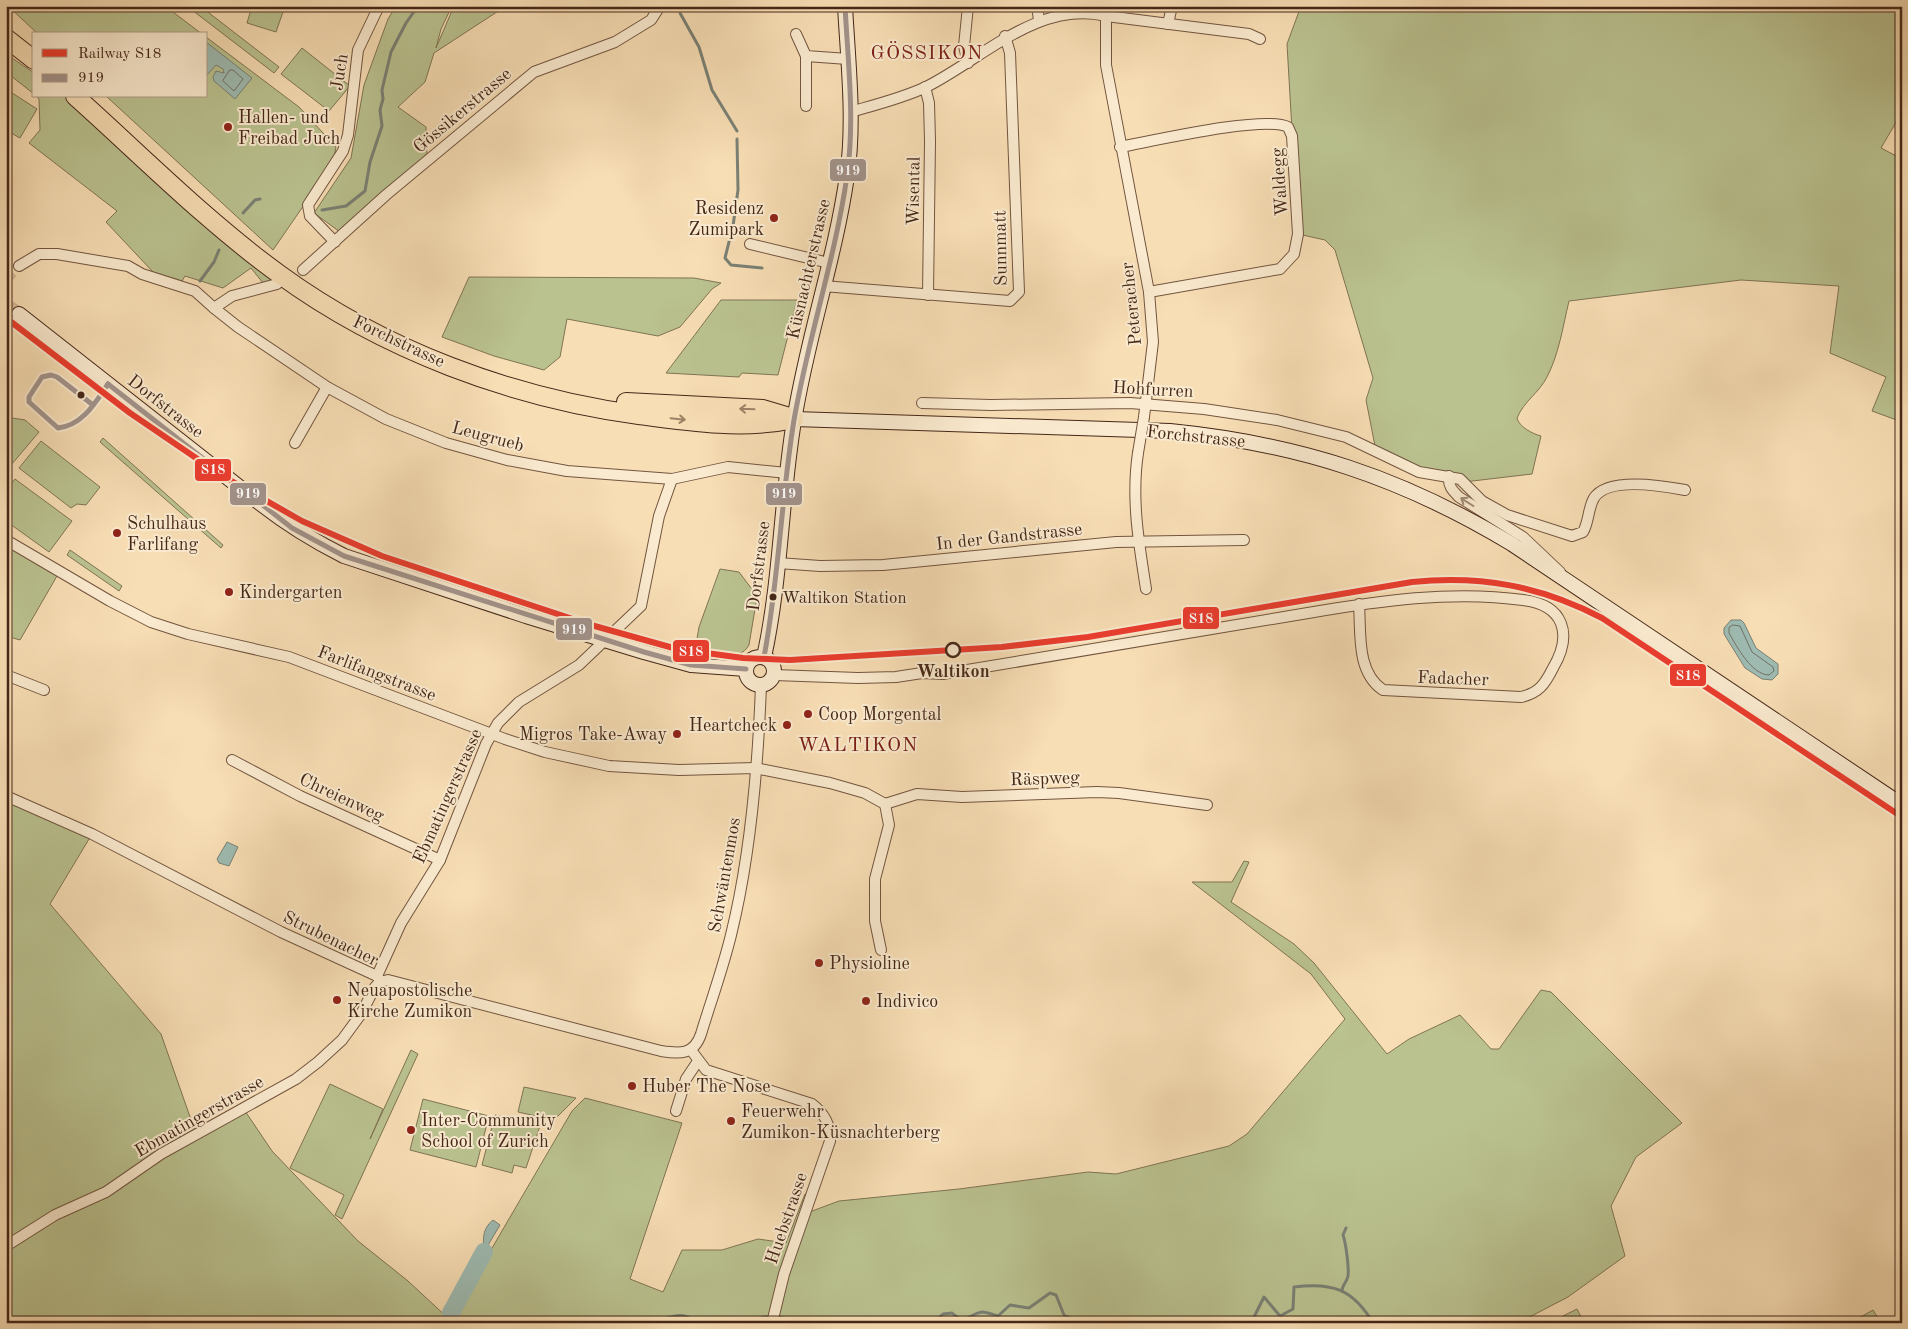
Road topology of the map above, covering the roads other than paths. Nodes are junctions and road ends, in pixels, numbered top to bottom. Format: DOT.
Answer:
graph roads {
  1 [pos="660,6"];
  2 [pos="845,6"];
  3 [pos="968,6"];
  4 [pos="1037,6"];
  5 [pos="1172,6"];
  6 [pos="378,8"];
  7 [pos="1106,16"];
  8 [pos="1039,20"];
  9 [pos="1168,24"];
  10 [pos="6,29"];
  11 [pos="796,34"];
  12 [pos="1005,36"];
  13 [pos="6,38"];
  14 [pos="1260,39"];
  15 [pos="32,49"];
  16 [pos="806,56"];
  17 [pos="32,58"];
  18 [pos="848,59"];
  19 [pos="968,63"];
  20 [pos="925,88"];
  21 [pos="77,98"];
  22 [pos="88,98"];
  23 [pos="806,106"];
  24 [pos="850,112"];
  25 [pos="1120,147"];
  26 [pos="335,242"];
  27 [pos="750,244"];
  28 [pos="829,263"];
  29 [pos="19,266"];
  30 [pos="303,270"];
  31 [pos="276,284"];
  32 [pos="823,286"];
  33 [pos="1149,292"];
  34 [pos="928,294"];
  35 [pos="214,308"];
  36 [pos="19,314"];
  37 [pos="327,387"];
  38 [pos="922,403"];
  39 [pos="1146,404"];
  40 [pos="794,419"];
  41 [pos="295,442"];
  42 [pos="787,473"];
  43 [pos="1449,476"];
  44 [pos="672,479"];
  45 [pos="1685,490"];
  46 [pos="6,540"];
  47 [pos="1138,540"];
  48 [pos="1244,540"];
  49 [pos="778,563"];
  50 [pos="1567,580"];
  51 [pos="1146,590"];
  52 [pos="1359,604"];
  53 [pos="605,640"];
  54 [pos="764,657"];
  55 [pos="746,669"];
  56 [pos="6,675"];
  57 [pos="774,675"];
  58 [pos="761,685"];
  59 [pos="44,690"];
  60 [pos="492,734"];
  61 [pos="232,760"];
  62 [pos="755,768"];
  63 [pos="6,796"];
  64 [pos="885,804"];
  65 [pos="1902,804"];
  66 [pos="1207,806"];
  67 [pos="440,860"];
  68 [pos="881,950"];
  69 [pos="378,979"];
  70 [pos="691,1050"];
  71 [pos="698,1061"];
  72 [pos="676,1111"];
  73 [pos="6,1246"];
  74 [pos="773,1319"];
  1 -- 26 [label="street, Gössikerstrasse"];
  2 -- 18 [label="main road, Küsnachterstrasse"];
  3 -- 19 [label="street"];
  4 -- 8 [label="street"];
  5 -- 9 [label="street"];
  6 -- 26 [label="street, Juch"];
  7 -- 8 [label="street"];
  7 -- 9 [label="street"];
  7 -- 25 [label="street, Peteracher"];
  8 -- 12 [label="street"];
  9 -- 14 [label="street"];
  10 -- 15 [label="highway"];
  11 -- 16 [label="street"];
  12 -- 19 [label="street"];
  12 -- 34 [label="street, Sunnmatt"];
  13 -- 17 [label="highway"];
  16 -- 18 [label="street"];
  16 -- 23 [label="street"];
  18 -- 24 [label="main road, Küsnachterstrasse"];
  19 -- 20 [label="street"];
  20 -- 24 [label="street"];
  20 -- 34 [label="street, Wisental"];
  21 -- 40 [label="highway, Forchstrasse, one-way"];
  40 -- 22 [label="highway, Forchstrasse, one-way"];
  24 -- 28 [label="main road, Küsnachterstrasse"];
  25 -- 33 [label="street, Peteracher"];
  25 -- 33 [label="street, Waldegg"];
  26 -- 30 [label="street, Gössikerstrasse"];
  27 -- 28 [label="street"];
  28 -- 32 [label="main road, Küsnachterstrasse"];
  29 -- 35 [label="street"];
  31 -- 35 [label="street"];
  32 -- 34 [label="street, Sunnmatt"];
  32 -- 40 [label="main road, Küsnachterstrasse"];
  33 -- 39 [label="street, Peteracher"];
  35 -- 37 [label="street, Leugrueb"];
  36 -- 53 [label="main road, Dorfstrasse"];
  37 -- 41 [label="street"];
  37 -- 44 [label="street, Leugrueb"];
  38 -- 39 [label="street, Hohfurren"];
  39 -- 43 [label="street, Hohfurren"];
  39 -- 47 [label="street, Peteracher, bridge"];
  40 -- 42 [label="main road, Dorfstrasse"];
  40 -- 50 [label="main road, Forchstrasse"];
  42 -- 44 [label="street, Leugrueb"];
  42 -- 49 [label="main road, Dorfstrasse"];
  43 -- 45 [label="street"];
  50 -- 43 [label="street, Forchstrasse, one-way"];
  44 -- 53 [label="street"];
  46 -- 60 [label="street, Farlifangstrasse"];
  47 -- 48 [label="street, In der Gandstrasse"];
  47 -- 49 [label="street, In der Gandstrasse"];
  47 -- 51 [label="street, Peteracher"];
  49 -- 54 [label="main road, Dorfstrasse"];
  50 -- 65 [label="main road, Forchstrasse"];
  52 -- 52 [label="street, Fadacher"];
  52 -- 57 [label="street"];
  53 -- 55 [label="main road, Dorfstrasse"];
  53 -- 60 [label="street, Ebmatingerstrasse"];
  54 -- 55 [label="main road"];
  54 -- 57 [label="main road"];
  55 -- 58 [label="main road"];
  56 -- 59 [label="street"];
  57 -- 58 [label="main road"];
  58 -- 62 [label="street, Schwäntenmos"];
  60 -- 62 [label="street, Farlifangstrasse"];
  60 -- 67 [label="street, Ebmatingerstrasse"];
  61 -- 67 [label="street, Chreienweg"];
  62 -- 64 [label="street"];
  62 -- 70 [label="street, Schwäntenmos"];
  63 -- 69 [label="street, Strubenacher"];
  64 -- 66 [label="street, Räspweg"];
  64 -- 68 [label="street"];
  67 -- 69 [label="street, Ebmatingerstrasse"];
  69 -- 70 [label="street, Strubenacher"];
  69 -- 73 [label="street, Ebmatingerstrasse"];
  70 -- 71 [label="street"];
  71 -- 72 [label="street"];
  71 -- 74 [label="street, Huebstrasse"];
}
